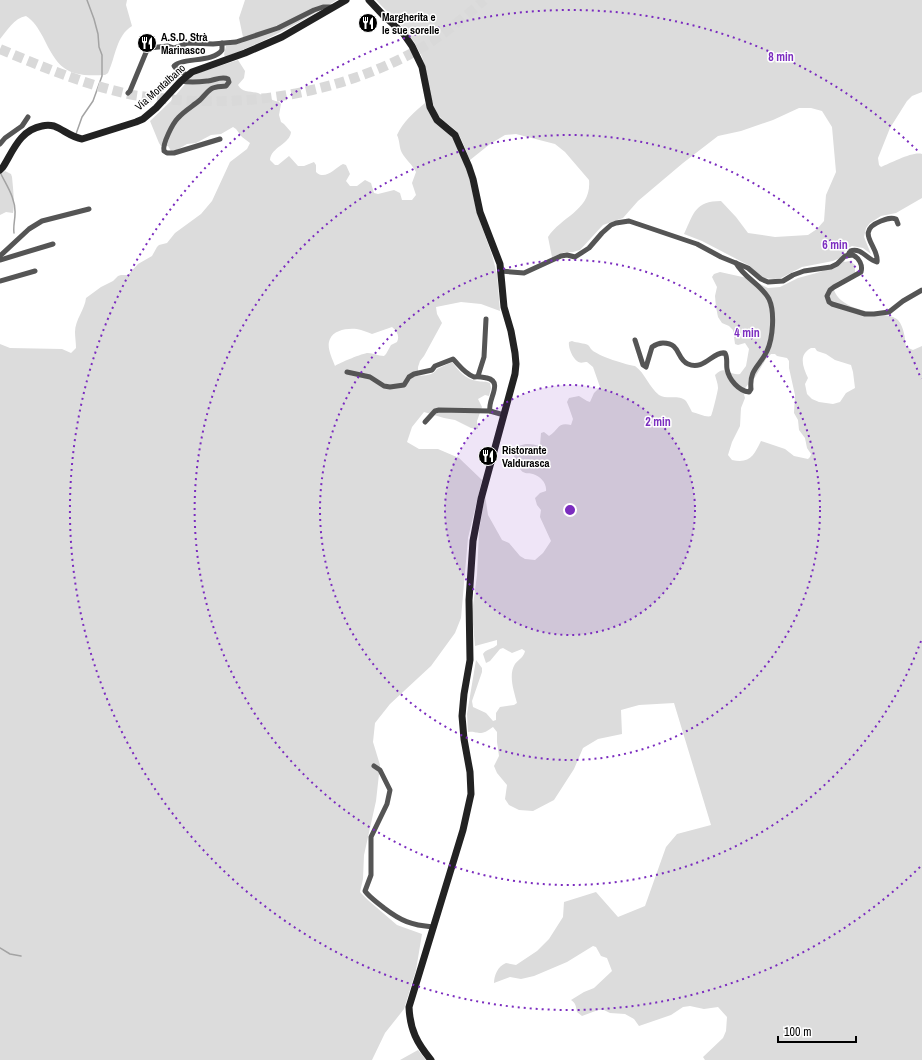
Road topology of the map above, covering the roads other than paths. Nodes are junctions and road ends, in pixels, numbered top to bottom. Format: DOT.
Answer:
graph roads {
  1 [pos="346,0"];
  2 [pos="369,0"];
  3 [pos="332,7"];
  4 [pos="222,43"];
  5 [pos="188,75"];
  6 [pos="181,81"];
  7 [pos="128,93"];
  8 [pos="28,117"];
  9 [pos="220,139"];
  10 [pos="0,144"];
  11 [pos="0,170"];
  12 [pos="90,209"];
  13 [pos="898,224"];
  14 [pos="53,244"];
  15 [pos="848,255"];
  16 [pos="0,256"];
  17 [pos="0,260"];
  18 [pos="736,263"];
  19 [pos="35,271"];
  20 [pos="500,271"];
  21 [pos="0,281"];
  22 [pos="922,290"];
  23 [pos="486,319"];
  24 [pos="635,340"];
  25 [pos="348,372"];
  26 [pos="478,376"];
  27 [pos="490,411"];
  28 [pos="504,415"];
  29 [pos="425,422"];
  30 [pos="374,766"];
  31 [pos="434,927"];
  32 [pos="431,1060"];
  1 -- 3 [label="main road, Via Montalbano"];
  2 -- 20 [label="main road"];
  3 -- 4 [label="street"];
  3 -- 5 [label="main road, Via Montalbano"];
  4 -- 5 [label="street"];
  4 -- 7 [label="street"];
  5 -- 6 [label="main road, Via Montalbano"];
  6 -- 9 [label="street"];
  6 -- 11 [label="main road, Via Montalbano"];
  8 -- 10 [label="street"];
  12 -- 16 [label="street"];
  13 -- 15 [label="street"];
  14 -- 17 [label="street"];
  15 -- 18 [label="street"];
  15 -- 22 [label="street"];
  18 -- 20 [label="street"];
  18 -- 24 [label="street"];
  19 -- 21 [label="street"];
  20 -- 28 [label="main road"];
  23 -- 26 [label="street"];
  25 -- 26 [label="street"];
  26 -- 27 [label="street"];
  27 -- 28 [label="street"];
  27 -- 29 [label="street"];
  28 -- 31 [label="main road"];
  30 -- 31 [label="street"];
  31 -- 32 [label="main road"];
}
